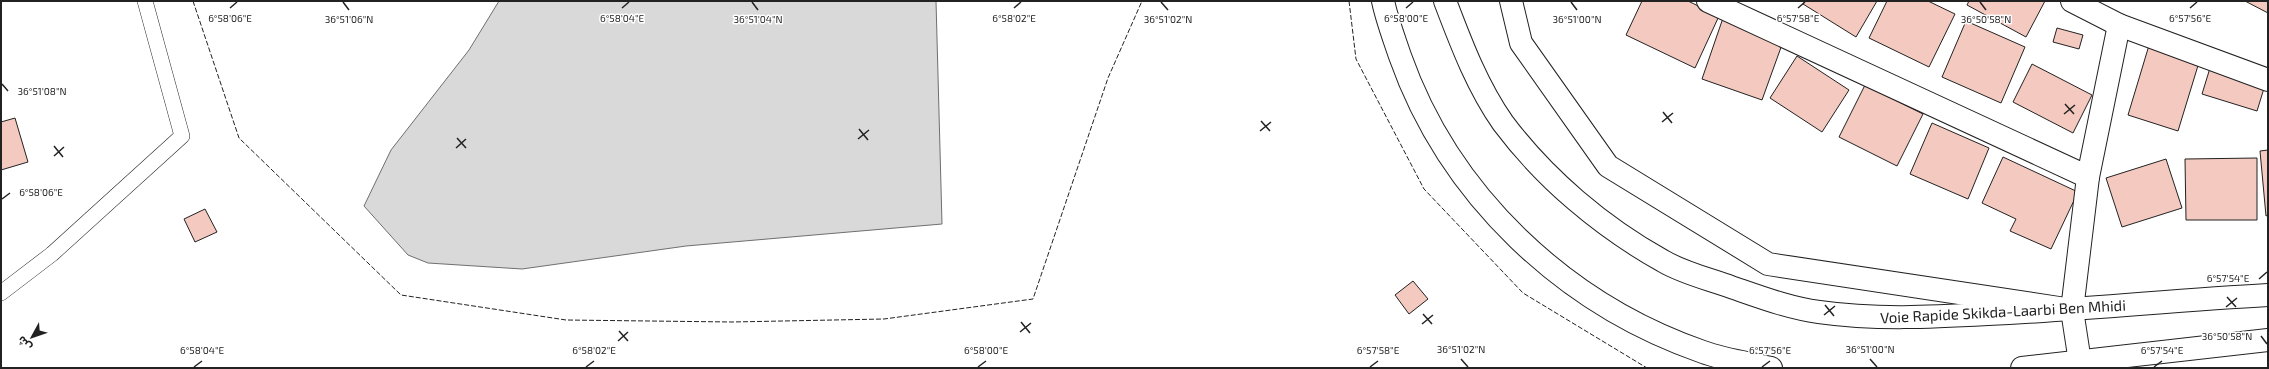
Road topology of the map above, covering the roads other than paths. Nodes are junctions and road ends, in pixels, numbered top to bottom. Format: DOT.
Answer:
graph roads {
  1 [pos="145,1"];
  2 [pos="1383,1"];
  3 [pos="1445,1"];
  4 [pos="1510,1"];
  5 [pos="1708,1"];
  6 [pos="2072,1"];
  7 [pos="2119,24"];
  8 [pos="2268,80"];
  9 [pos="2088,176"];
  10 [pos="1,293"];
  11 [pos="2268,294"];
  12 [pos="2072,310"];
  13 [pos="2268,340"];
  14 [pos="2080,362"];
  15 [pos="1771,368"];
  16 [pos="2022,368"];
  1 -- 10 [label="lane"];
  2 -- 15 [label="main road"];
  3 -- 12 [label="main road, Voie Rapide Skikda-Laarbi Ben Mhidi"];
  4 -- 12 [label="main road"];
  5 -- 9 [label="main road"];
  6 -- 7 [label="main road"];
  7 -- 8 [label="main road"];
  7 -- 9 [label="main road"];
  9 -- 12 [label="main road"];
  11 -- 12 [label="main road, Voie Rapide Skikda-Laarbi Ben Mhidi"];
  12 -- 14 [label="main road"];
  13 -- 14 [label="main road"];
  14 -- 16 [label="main road"];
}
